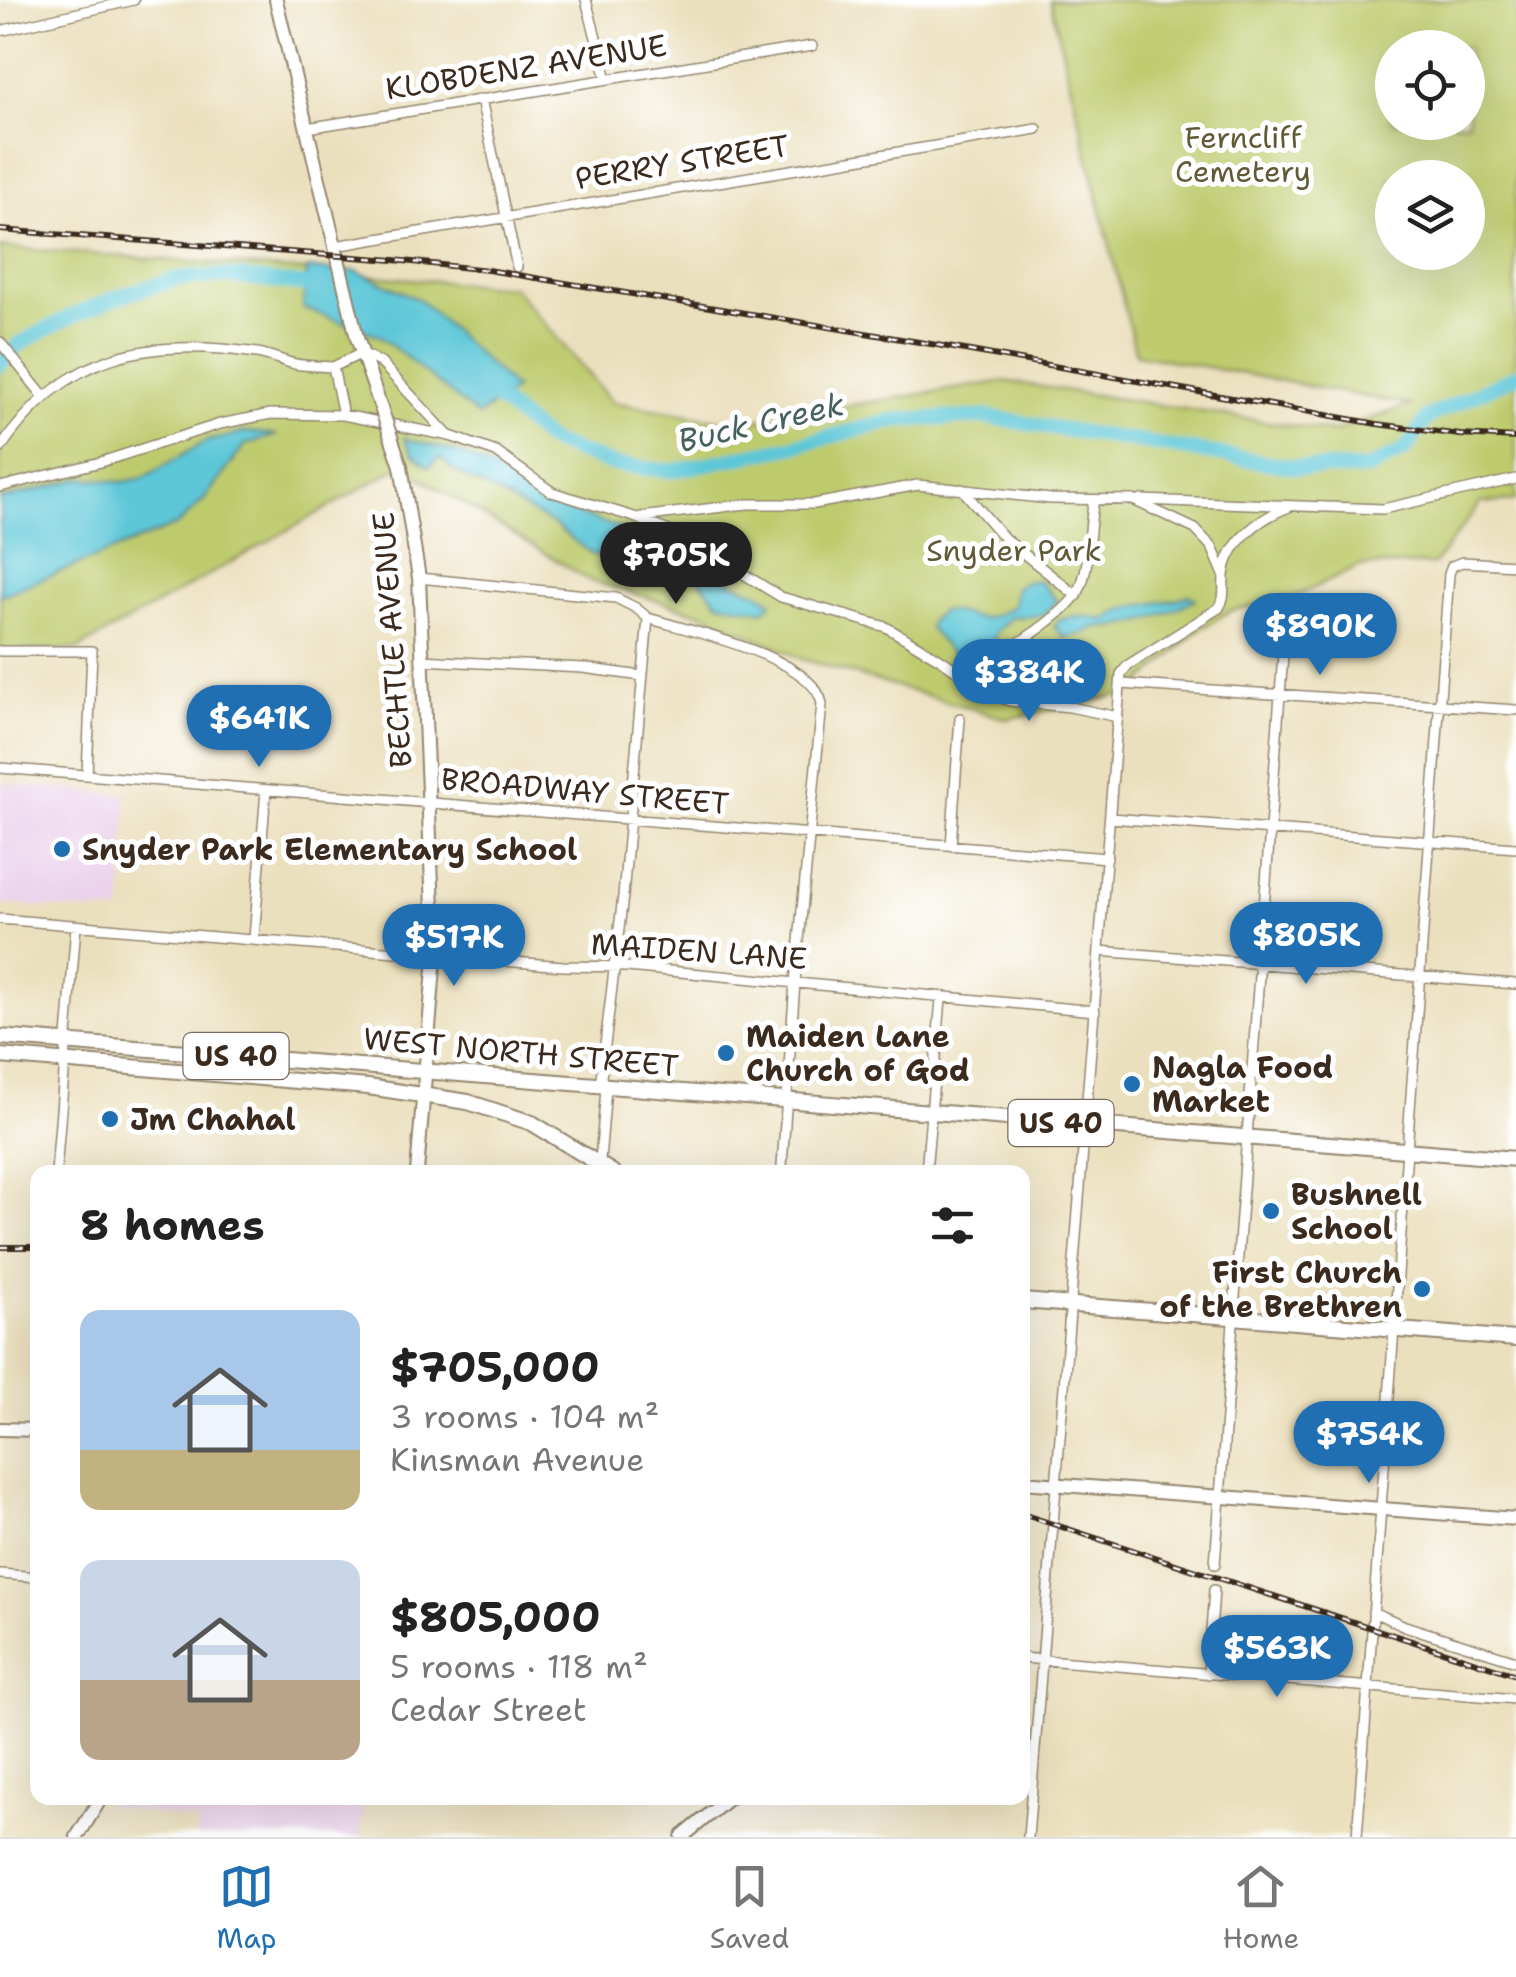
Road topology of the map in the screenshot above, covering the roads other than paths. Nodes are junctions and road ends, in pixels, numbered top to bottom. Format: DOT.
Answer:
graph roads {
  1 [pos="134,0"];
  2 [pos="276,0"];
  3 [pos="586,0"];
  4 [pos="0,31"];
  5 [pos="812,46"];
  6 [pos="606,79"];
  7 [pos="481,100"];
  8 [pos="307,128"];
  9 [pos="1037,129"];
  10 [pos="507,216"];
  11 [pos="335,246"];
  12 [pos="518,267"];
  13 [pos="1,343"];
  14 [pos="362,353"];
  15 [pos="333,368"];
  16 [pos="44,397"];
  17 [pos="342,414"];
  18 [pos="450,436"];
  19 [pos="0,449"];
  20 [pos="1516,479"];
  21 [pos="0,487"];
  22 [pos="961,487"];
  23 [pos="1094,500"];
  24 [pos="1133,500"];
  25 [pos="1288,506"];
  26 [pos="634,518"];
  27 [pos="1516,564"];
  28 [pos="1224,576"];
  29 [pos="419,578"];
  30 [pos="1076,596"];
  31 [pos="1287,601"];
  32 [pos="648,618"];
  33 [pos="0,651"];
  34 [pos="421,660"];
  35 [pos="642,676"];
  36 [pos="964,676"];
  37 [pos="1120,684"];
  38 [pos="1280,694"];
  39 [pos="1442,705"];
  40 [pos="1516,710"];
  41 [pos="1118,716"];
  42 [pos="960,718"];
  43 [pos="0,768"];
  44 [pos="87,774"];
  45 [pos="266,790"];
  46 [pos="428,804"];
  47 [pos="1110,818"];
  48 [pos="630,820"];
  49 [pos="1269,830"];
  50 [pos="808,834"];
  51 [pos="1431,842"];
  52 [pos="951,846"];
  53 [pos="1516,848"];
  54 [pos="1106,858"];
  55 [pos="0,920"];
  56 [pos="76,926"];
  57 [pos="254,938"];
  58 [pos="1100,951"];
  59 [pos="435,956"];
  60 [pos="1259,964"];
  61 [pos="612,968"];
  62 [pos="1420,977"];
  63 [pos="795,982"];
  64 [pos="1516,984"];
  65 [pos="941,998"];
  66 [pos="1094,1011"];
  67 [pos="0,1037"];
  68 [pos="68,1043"];
  69 [pos="0,1056"];
  70 [pos="66,1061"];
  71 [pos="427,1071"];
  72 [pos="606,1088"];
  73 [pos="424,1094"];
  74 [pos="786,1102"];
  75 [pos="930,1113"];
  76 [pos="1085,1125"];
  77 [pos="1246,1138"];
  78 [pos="1408,1150"];
  79 [pos="1516,1159"];
  80 [pos="57,1165"];
  81 [pos="418,1165"];
  82 [pos="598,1165"];
  83 [pos="604,1165"];
  84 [pos="782,1165"];
  85 [pos="926,1165"];
  86 [pos="1030,1302"];
  87 [pos="1071,1305"];
  88 [pos="1232,1318"];
  89 [pos="1394,1330"];
  90 [pos="1516,1339"];
  91 [pos="0,1428"];
  92 [pos="30,1430"];
  93 [pos="1030,1482"];
  94 [pos="1056,1484"];
  95 [pos="1218,1496"];
  96 [pos="1381,1509"];
  97 [pos="1516,1520"];
  98 [pos="1215,1564"];
  99 [pos="0,1574"];
  100 [pos="30,1576"];
  101 [pos="1214,1590"];
  102 [pos="1373,1612"];
  103 [pos="1030,1659"];
  104 [pos="1041,1660"];
  105 [pos="1516,1661"];
  106 [pos="1208,1674"];
  107 [pos="1368,1688"];
  108 [pos="1516,1699"];
  109 [pos="97,1805"];
  110 [pos="721,1805"];
  111 [pos="77,1837"];
  112 [pos="682,1837"];
  113 [pos="1028,1837"];
  114 [pos="1356,1837"];
  1 -- 4 [label="street"];
  2 -- 8 [label="main road, BECHTLE AVENUE"];
  3 -- 6 [label="street"];
  5 -- 6 [label="street, KLOBDENZ AVENUE"];
  6 -- 7 [label="street, KLOBDENZ AVENUE"];
  7 -- 8 [label="street, KLOBDENZ AVENUE"];
  7 -- 10 [label="street"];
  8 -- 11 [label="main road, BECHTLE AVENUE"];
  9 -- 10 [label="street, PERRY STREET"];
  10 -- 11 [label="street, PERRY STREET"];
  10 -- 12 [label="street"];
  11 -- 14 [label="main road, BECHTLE AVENUE"];
  13 -- 16 [label="street"];
  14 -- 15 [label="street"];
  14 -- 18 [label="street"];
  14 -- 29 [label="main road, BECHTLE AVENUE, bridge"];
  15 -- 16 [label="street"];
  15 -- 17 [label="street"];
  16 -- 19 [label="street"];
  17 -- 18 [label="street"];
  17 -- 21 [label="street"];
  18 -- 26 [label="street"];
  20 -- 25 [label="street"];
  22 -- 23 [label="street"];
  22 -- 26 [label="street"];
  22 -- 30 [label="street"];
  23 -- 24 [label="street"];
  23 -- 30 [label="street"];
  24 -- 25 [label="street"];
  24 -- 28 [label="street"];
  25 -- 28 [label="street"];
  26 -- 36 [label="street"];
  27 -- 39 [label="street"];
  28 -- 37 [label="street"];
  29 -- 32 [label="street"];
  29 -- 34 [label="main road, BECHTLE AVENUE"];
  30 -- 36 [label="street"];
  31 -- 38 [label="street"];
  32 -- 35 [label="street"];
  32 -- 50 [label="street"];
  33 -- 44 [label="street"];
  34 -- 35 [label="street"];
  34 -- 46 [label="main road, BECHTLE AVENUE"];
  35 -- 48 [label="street"];
  36 -- 41 [label="street"];
  37 -- 38 [label="street"];
  37 -- 41 [label="street"];
  38 -- 39 [label="street"];
  38 -- 49 [label="street"];
  39 -- 40 [label="street"];
  39 -- 51 [label="street"];
  41 -- 47 [label="street"];
  42 -- 52 [label="street"];
  43 -- 44 [label="street, BROADWAY STREET"];
  44 -- 45 [label="street, BROADWAY STREET"];
  45 -- 46 [label="street, BROADWAY STREET"];
  45 -- 57 [label="street"];
  46 -- 48 [label="street, BROADWAY STREET"];
  46 -- 59 [label="main road, BECHTLE AVENUE"];
  47 -- 49 [label="street"];
  47 -- 54 [label="street"];
  48 -- 50 [label="street, BROADWAY STREET"];
  48 -- 61 [label="street"];
  49 -- 51 [label="street"];
  49 -- 60 [label="street"];
  50 -- 52 [label="street, BROADWAY STREET"];
  50 -- 63 [label="street"];
  51 -- 53 [label="street"];
  51 -- 62 [label="street"];
  52 -- 54 [label="street, BROADWAY STREET"];
  54 -- 58 [label="street"];
  55 -- 56 [label="street, MAIDEN LANE"];
  56 -- 57 [label="street, MAIDEN LANE"];
  56 -- 68 [label="street"];
  57 -- 59 [label="street, MAIDEN LANE"];
  58 -- 60 [label="street"];
  58 -- 66 [label="street"];
  59 -- 61 [label="street, MAIDEN LANE"];
  59 -- 71 [label="main road, BECHTLE AVENUE"];
  60 -- 62 [label="street"];
  60 -- 77 [label="street"];
  61 -- 63 [label="street, MAIDEN LANE"];
  61 -- 72 [label="street"];
  62 -- 64 [label="street"];
  62 -- 78 [label="street"];
  63 -- 65 [label="street, MAIDEN LANE"];
  63 -- 74 [label="street"];
  65 -- 66 [label="street, MAIDEN LANE"];
  65 -- 75 [label="street"];
  66 -- 76 [label="street"];
  67 -- 68 [label="main road, WEST NORTH STREET / US 40"];
  68 -- 70 [label="street"];
  68 -- 71 [label="main road, WEST NORTH STREET / US 40"];
  69 -- 70 [label="main road, WEST NORTH STREET / US 40"];
  70 -- 73 [label="main road, WEST NORTH STREET / US 40"];
  70 -- 80 [label="street"];
  71 -- 72 [label="main road, WEST NORTH STREET / US 40"];
  71 -- 73 [label="main road, BECHTLE AVENUE"];
  72 -- 74 [label="main road, WEST NORTH STREET / US 40"];
  72 -- 83 [label="street"];
  73 -- 81 [label="main road, BECHTLE AVENUE"];
  73 -- 82 [label="main road, US 40"];
  74 -- 75 [label="main road, WEST NORTH STREET / US 40"];
  74 -- 84 [label="street"];
  75 -- 76 [label="main road, WEST NORTH STREET / US 40"];
  75 -- 85 [label="street"];
  76 -- 77 [label="main road, WEST NORTH STREET / US 40"];
  76 -- 87 [label="street"];
  77 -- 78 [label="main road, WEST NORTH STREET / US 40"];
  77 -- 88 [label="street"];
  78 -- 79 [label="main road, WEST NORTH STREET / US 40"];
  78 -- 89 [label="street"];
  86 -- 87 [label="main road"];
  87 -- 88 [label="main road"];
  87 -- 94 [label="street"];
  88 -- 89 [label="main road"];
  88 -- 95 [label="street"];
  89 -- 90 [label="main road"];
  89 -- 96 [label="street"];
  91 -- 92 [label="main road"];
  93 -- 94 [label="main road"];
  94 -- 95 [label="main road"];
  94 -- 104 [label="street"];
  95 -- 96 [label="main road"];
  95 -- 98 [label="street"];
  96 -- 97 [label="main road"];
  96 -- 102 [label="street"];
  99 -- 100 [label="street"];
  101 -- 106 [label="street"];
  102 -- 105 [label="street"];
  102 -- 107 [label="street"];
  103 -- 104 [label="street"];
  104 -- 106 [label="street"];
  104 -- 113 [label="street"];
  106 -- 107 [label="street"];
  107 -- 108 [label="street"];
  107 -- 114 [label="street"];
  109 -- 111 [label="main road"];
  110 -- 112 [label="main road"];
}
